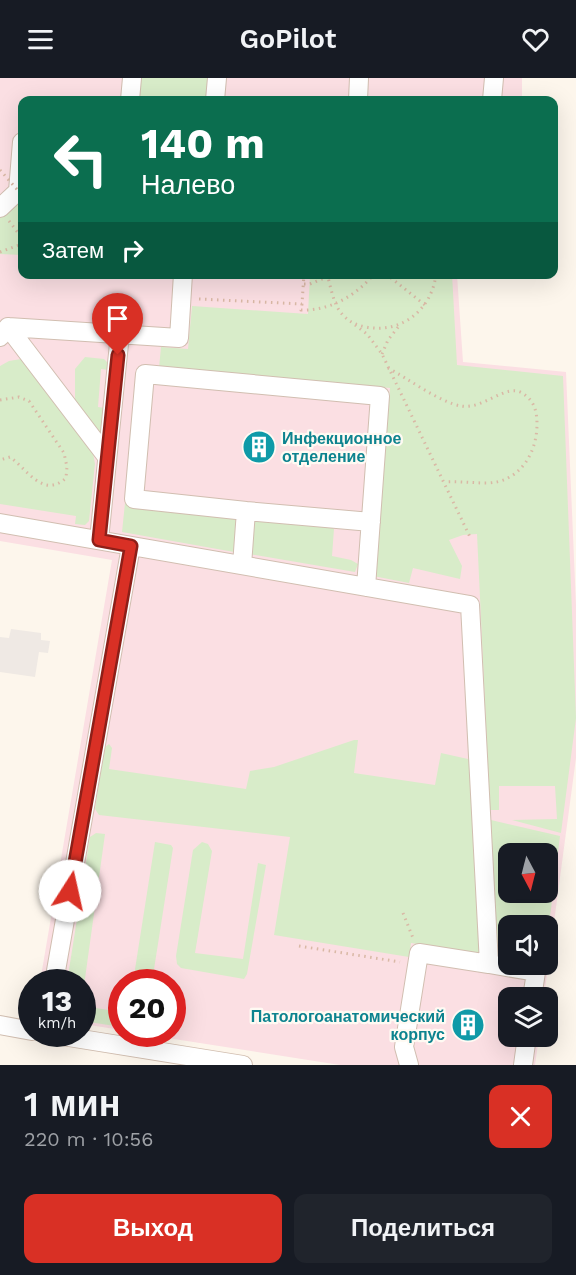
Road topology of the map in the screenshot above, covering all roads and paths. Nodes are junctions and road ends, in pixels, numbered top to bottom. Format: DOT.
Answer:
graph roads {
  1 [pos="132,78"];
  2 [pos="217,78"];
  3 [pos="359,78"];
  4 [pos="494,78"];
  5 [pos="130,96"];
  6 [pos="216,96"];
  7 [pos="358,96"];
  8 [pos="492,96"];
  9 [pos="0,170"];
  10 [pos="18,190"];
  11 [pos="18,191"];
  12 [pos="4,214"];
  13 [pos="18,233"];
  14 [pos="18,245"];
  15 [pos="0,252"];
  16 [pos="183,279"];
  17 [pos="304,279"];
  18 [pos="321,279"];
  19 [pos="329,279"];
  20 [pos="369,279"];
  21 [pos="392,279"];
  22 [pos="436,279"];
  23 [pos="303,284"];
  24 [pos="182,299"];
  25 [pos="302,304"];
  26 [pos="336,304"];
  27 [pos="425,305"];
  28 [pos="355,325"];
  29 [pos="399,326"];
  30 [pos="4,332"];
  31 [pos="120,334"];
  32 [pos="382,354"];
  33 [pos="388,368"];
  34 [pos="0,400"];
  35 [pos="107,457"];
  36 [pos="0,460"];
  37 [pos="445,482"];
  38 [pos="246,511"];
  39 [pos="371,522"];
  40 [pos="0,523"];
  41 [pos="471,539"];
  42 [pos="99,540"];
  43 [pos="131,546"];
  44 [pos="242,565"];
  45 [pos="366,587"];
  46 [pos="403,913"];
  47 [pos="299,946"];
  48 [pos="418,959"];
  49 [pos="489,964"];
  50 [pos="56,969"];
  51 [pos="534,987"];
  52 [pos="0,1025"];
  53 [pos="18,1028"];
  54 [pos="96,1041"];
  55 [pos="525,1047"];
  56 [pos="243,1065"];
  57 [pos="409,1065"];
  58 [pos="523,1065"];
  1 -- 5 [label="street"];
  2 -- 6 [label="street"];
  3 -- 7 [label="street"];
  4 -- 8 [label="street"];
  9 -- 10 [label="path, bridge"];
  11 -- 12 [label="street"];
  12 -- 13 [label="path"];
  14 -- 15 [label="path"];
  16 -- 24 [label="street"];
  17 -- 23 [label="path"];
  18 -- 23 [label="path"];
  19 -- 26 [label="path"];
  20 -- 26 [label="path"];
  21 -- 27 [label="path"];
  22 -- 27 [label="path"];
  23 -- 25 [label="path"];
  24 -- 25 [label="path"];
  24 -- 31 [label="street"];
  25 -- 26 [label="path"];
  26 -- 28 [label="path"];
  27 -- 29 [label="path"];
  28 -- 29 [label="path"];
  28 -- 32 [label="path"];
  29 -- 32 [label="path"];
  30 -- 31 [label="street"];
  30 -- 35 [label="street"];
  31 -- 35 [label="street"];
  32 -- 33 [label="path"];
  33 -- 37 [label="path"];
  33 -- 37 [label="path"];
  34 -- 36 [label="path"];
  35 -- 42 [label="street"];
  37 -- 41 [label="path"];
  38 -- 39 [label="street"];
  38 -- 39 [label="street"];
  38 -- 44 [label="street"];
  39 -- 45 [label="street"];
  40 -- 42 [label="street"];
  42 -- 43 [label="street"];
  43 -- 44 [label="street"];
  43 -- 50 [label="street"];
  44 -- 45 [label="street"];
  45 -- 49 [label="street"];
  46 -- 48 [label="path"];
  47 -- 48 [label="path"];
  48 -- 49 [label="street"];
  48 -- 57 [label="street"];
  49 -- 51 [label="street"];
  52 -- 53 [label="street"];
  54 -- 56 [label="street"];
  55 -- 58 [label="street"];
}
